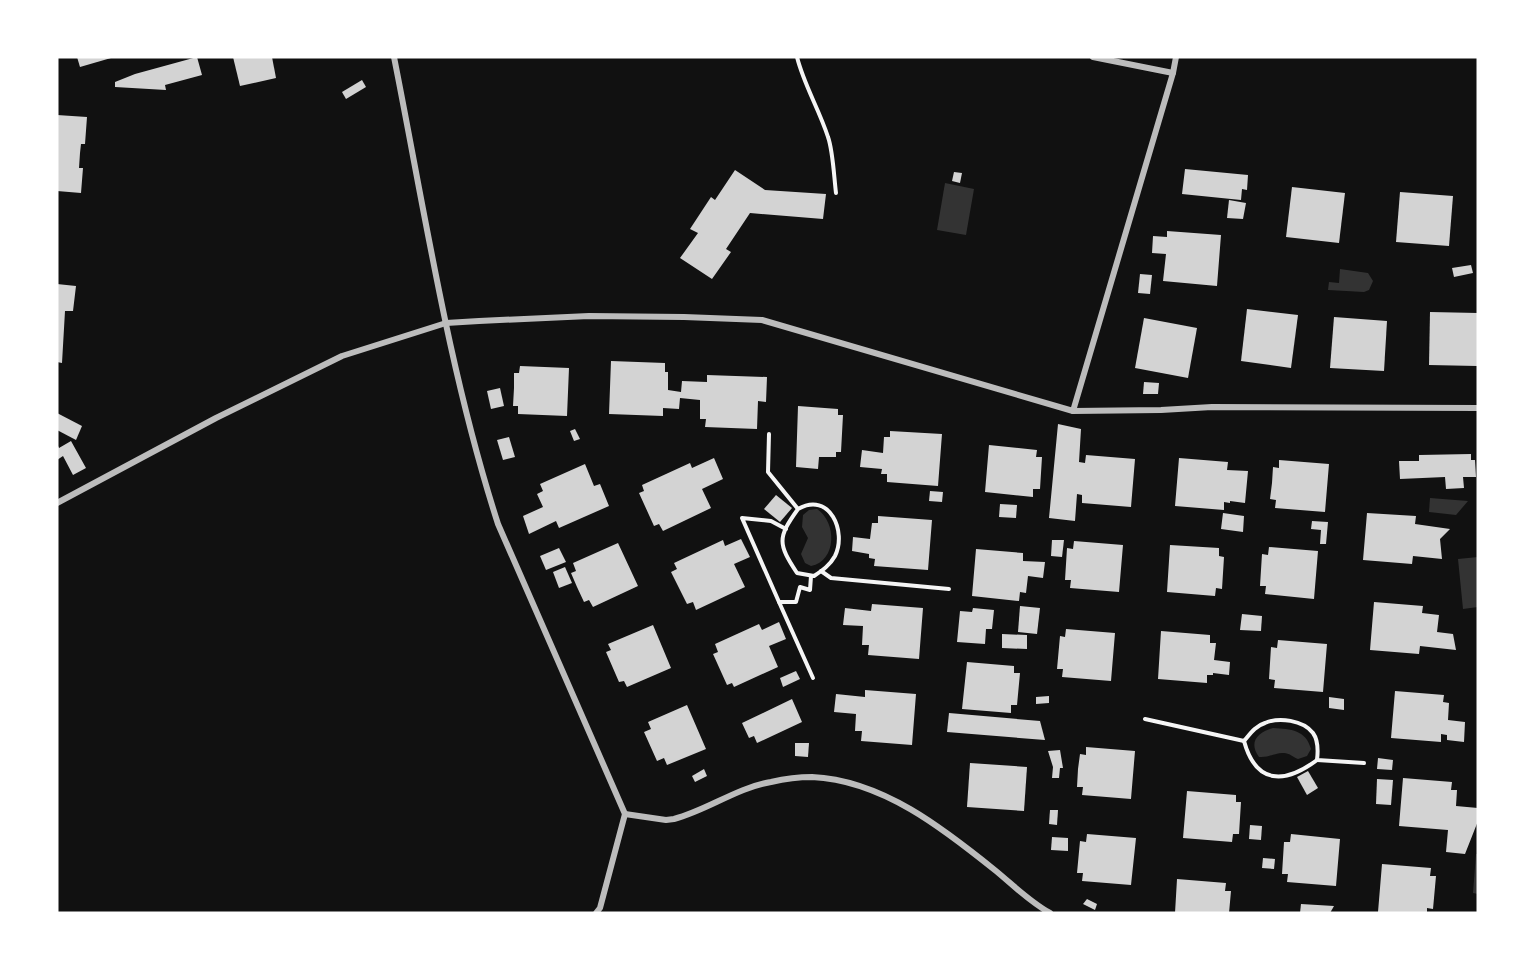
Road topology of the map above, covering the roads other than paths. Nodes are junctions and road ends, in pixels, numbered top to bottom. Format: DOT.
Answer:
graph roads {
  1 [pos="394,57"];
  2 [pos="1093,57"];
  3 [pos="1176,57"];
  4 [pos="1173,73"];
  5 [pos="446,323"];
  6 [pos="1478,408"];
  7 [pos="1073,411"];
  8 [pos="57,503"];
  9 [pos="625,814"];
  10 [pos="596,913"];
  11 [pos="1050,913"];
  1 -- 5 [label="street"];
  2 -- 4 [label="street"];
  3 -- 4 [label="street"];
  4 -- 7 [label="street"];
  5 -- 7 [label="street"];
  5 -- 8 [label="street"];
  5 -- 9 [label="street"];
  6 -- 7 [label="street"];
  9 -- 10 [label="street"];
  9 -- 11 [label="street"];
}
